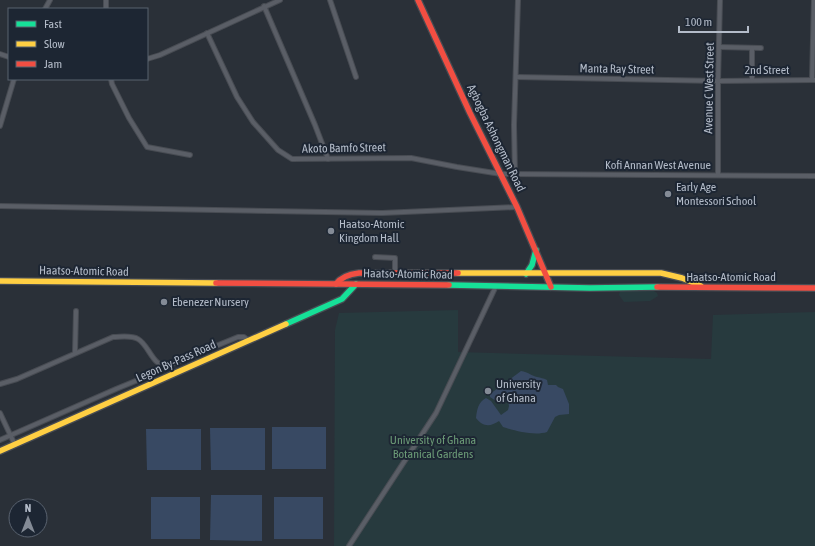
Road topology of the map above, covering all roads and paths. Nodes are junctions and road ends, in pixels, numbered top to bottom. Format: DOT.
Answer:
graph roads {
  1 [pos="280,0"];
  2 [pos="330,0"];
  3 [pos="418,0"];
  4 [pos="518,0"];
  5 [pos="720,0"];
  6 [pos="814,0"];
  7 [pos="264,6"];
  8 [pos="207,33"];
  9 [pos="719,47"];
  10 [pos="752,48"];
  11 [pos="761,48"];
  12 [pos="148,59"];
  13 [pos="356,76"];
  14 [pos="516,78"];
  15 [pos="14,80"];
  16 [pos="111,80"];
  17 [pos="752,80"];
  18 [pos="813,80"];
  19 [pos="718,81"];
  20 [pos="0,126"];
  21 [pos="190,155"];
  22 [pos="328,159"];
  23 [pos="501,174"];
  24 [pos="515,174"];
  25 [pos="718,175"];
  26 [pos="815,176"];
  27 [pos="0,206"];
  28 [pos="517,207"];
  29 [pos="536,250"];
  30 [pos="375,257"];
  31 [pos="395,273"];
  32 [pos="526,274"];
  33 [pos="545,274"];
  34 [pos="0,281"];
  35 [pos="336,284"];
  36 [pos="356,284"];
  37 [pos="496,286"];
  38 [pos="551,287"];
  39 [pos="702,287"];
  40 [pos="815,288"];
  41 [pos="76,311"];
  42 [pos="249,341"];
  43 [pos="75,353"];
  44 [pos="155,373"];
  45 [pos="0,384"];
  46 [pos="0,413"];
  47 [pos="10,436"];
  48 [pos="0,440"];
  49 [pos="14,445"];
  50 [pos="0,451"];
  51 [pos="349,546"];
  1 -- 7 [label="street"];
  2 -- 13 [label="street"];
  3 -- 23 [label="street, Agbogba Ashongman Road"];
  4 -- 14 [label="street"];
  5 -- 9 [label="street, Avenue C West Street"];
  6 -- 18 [label="street"];
  7 -- 8 [label="street"];
  7 -- 22 [label="street"];
  8 -- 12 [label="street"];
  8 -- 22 [label="street, Akoto Bamfo Street"];
  9 -- 10 [label="street"];
  9 -- 19 [label="street, Avenue C West Street"];
  10 -- 11 [label="street"];
  10 -- 17 [label="street"];
  14 -- 19 [label="street, Manta Ray Street"];
  14 -- 24 [label="street"];
  15 -- 20 [label="street"];
  16 -- 21 [label="street"];
  17 -- 18 [label="street, 2nd Street"];
  17 -- 19 [label="street, 2nd Street"];
  19 -- 25 [label="street, Avenue C West Street"];
  22 -- 23 [label="street, Akoto Bamfo Street"];
  23 -- 24 [label="street, Kofi Annan West Avenue"];
  23 -- 28 [label="street, Agbogba Ashongman Road"];
  24 -- 25 [label="street, Kofi Annan West Avenue"];
  25 -- 26 [label="street, Kofi Annan West Avenue"];
  27 -- 28 [label="street"];
  28 -- 29 [label="street, Agbogba Ashongman Road"];
  29 -- 32 [label="street"];
  29 -- 33 [label="street, Agbogba Ashongman Road"];
  30 -- 31 [label="street"];
  31 -- 32 [label="street"];
  31 -- 35 [label="street"];
  32 -- 33 [label="street"];
  33 -- 38 [label="street, Agbogba Ashongman Road"];
  33 -- 39 [label="street"];
  34 -- 35 [label="street, Haatso-Atomic Road"];
  35 -- 36 [label="street, Haatso-Atomic Road"];
  36 -- 37 [label="street, Haatso-Atomic Road"];
  36 -- 42 [label="street, Legon By-Pass Road"];
  37 -- 38 [label="street, Haatso-Atomic Road"];
  37 -- 51 [label="street"];
  38 -- 39 [label="street, Haatso-Atomic Road"];
  39 -- 40 [label="street, Haatso-Atomic Road"];
  41 -- 43 [label="street"];
  42 -- 43 [label="street"];
  42 -- 49 [label="street, Legon By-Pass Road"];
  43 -- 45 [label="street"];
  44 -- 47 [label="street"];
  46 -- 47 [label="street"];
  47 -- 48 [label="street"];
  47 -- 49 [label="street"];
  49 -- 50 [label="street, Legon By-Pass Road"];
}
